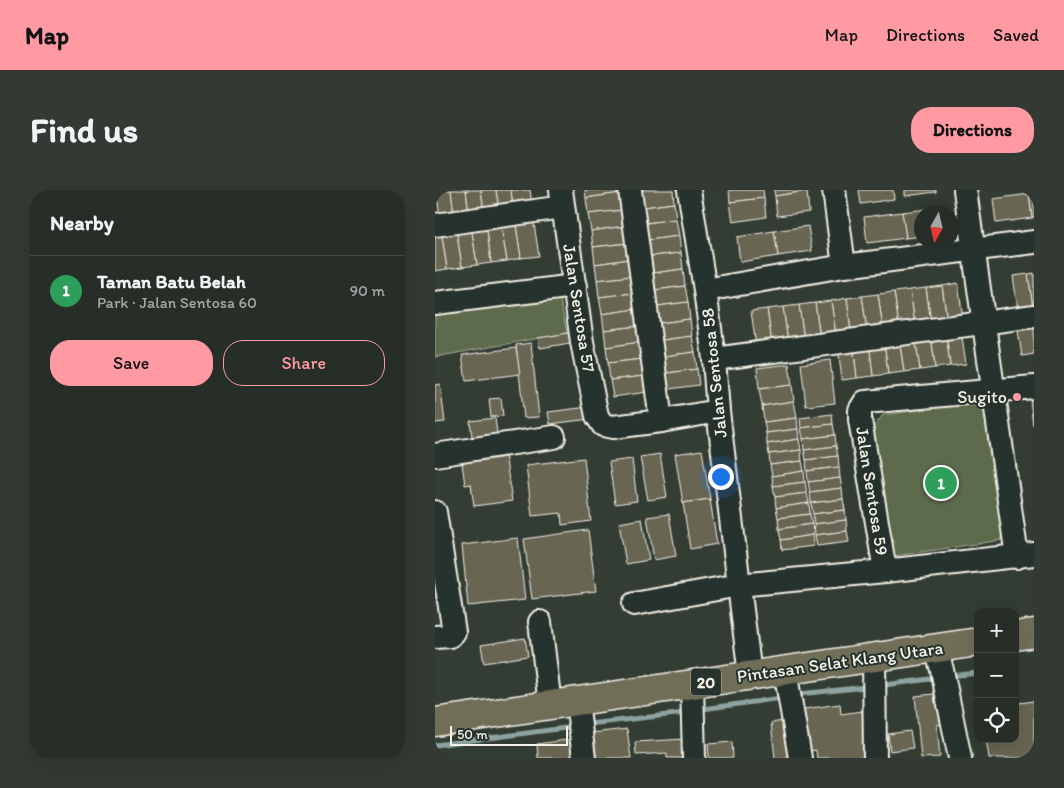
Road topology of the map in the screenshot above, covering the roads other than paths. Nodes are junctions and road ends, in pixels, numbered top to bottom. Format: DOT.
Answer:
graph roads {
  1 [pos="630,190"];
  2 [pos="689,190"];
  3 [pos="834,190"];
  4 [pos="965,190"];
  5 [pos="562,198"];
  6 [pos="435,225"];
  7 [pos="1034,242"];
  8 [pos="973,250"];
  9 [pos="844,266"];
  10 [pos="575,286"];
  11 [pos="705,290"];
  12 [pos="435,303"];
  13 [pos="1034,316"];
  14 [pos="985,322"];
  15 [pos="713,359"];
  16 [pos="1034,387"];
  17 [pos="994,391"];
  18 [pos="718,411"];
  19 [pos="661,421"];
  20 [pos="554,437"];
  21 [pos="435,455"];
  22 [pos="435,512"];
  23 [pos="1026,556"];
  24 [pos="885,571"];
  25 [pos="739,585"];
  26 [pos="634,604"];
  27 [pos="540,622"];
  28 [pos="1034,633"];
  29 [pos="1019,635"];
  30 [pos="435,637"];
  31 [pos="974,645"];
  32 [pos="874,657"];
  33 [pos="941,667"];
  34 [pos="785,670"];
  35 [pos="750,676"];
  36 [pos="692,684"];
  37 [pos="577,701"];
  38 [pos="549,705"];
  39 [pos="435,722"];
  40 [pos="584,758"];
  41 [pos="694,758"];
  42 [pos="800,758"];
  43 [pos="875,758"];
  44 [pos="960,758"];
  1 -- 19 [label="street"];
  2 -- 11 [label="street, Jalan Sentosa 58"];
  3 -- 9 [label="street"];
  4 -- 8 [label="street"];
  5 -- 6 [label="street"];
  5 -- 10 [label="street, Jalan Sentosa 57"];
  7 -- 8 [label="street"];
  8 -- 9 [label="street"];
  8 -- 14 [label="street"];
  9 -- 11 [label="street"];
  10 -- 12 [label="street"];
  10 -- 19 [label="street, Jalan Sentosa 57"];
  11 -- 15 [label="street, Jalan Sentosa 58"];
  13 -- 14 [label="street"];
  14 -- 15 [label="street"];
  14 -- 17 [label="street"];
  15 -- 18 [label="street, Jalan Sentosa 58"];
  16 -- 17 [label="street, Jalan Sentosa 59"];
  17 -- 23 [label="street"];
  17 -- 24 [label="street, Jalan Sentosa 59"];
  18 -- 19 [label="street"];
  18 -- 25 [label="street, Jalan Sentosa 58"];
  20 -- 21 [label="street"];
  22 -- 30 [label="street"];
  23 -- 24 [label="street"];
  24 -- 25 [label="street"];
  25 -- 26 [label="street"];
  25 -- 35 [label="street, Jalan Sentosa 58"];
  27 -- 38 [label="street"];
  28 -- 29 [label="highway"];
  31 -- 33 [label="highway, Pintasan Selat Klang Utara / 20"];
  32 -- 33 [label="highway, Pintasan Selat Klang Utara / 20"];
  32 -- 34 [label="highway, Pintasan Selat Klang Utara / 20"];
  32 -- 43 [label="street"];
  33 -- 44 [label="street"];
  34 -- 35 [label="highway, Pintasan Selat Klang Utara / 20"];
  34 -- 42 [label="street"];
  35 -- 36 [label="highway, Pintasan Selat Klang Utara / 20"];
  36 -- 37 [label="highway, Pintasan Selat Klang Utara / 20"];
  36 -- 41 [label="street"];
  37 -- 38 [label="highway, Pintasan Selat Klang Utara / 20"];
  37 -- 40 [label="street"];
  38 -- 39 [label="highway, Pintasan Selat Klang Utara / 20"];
}
